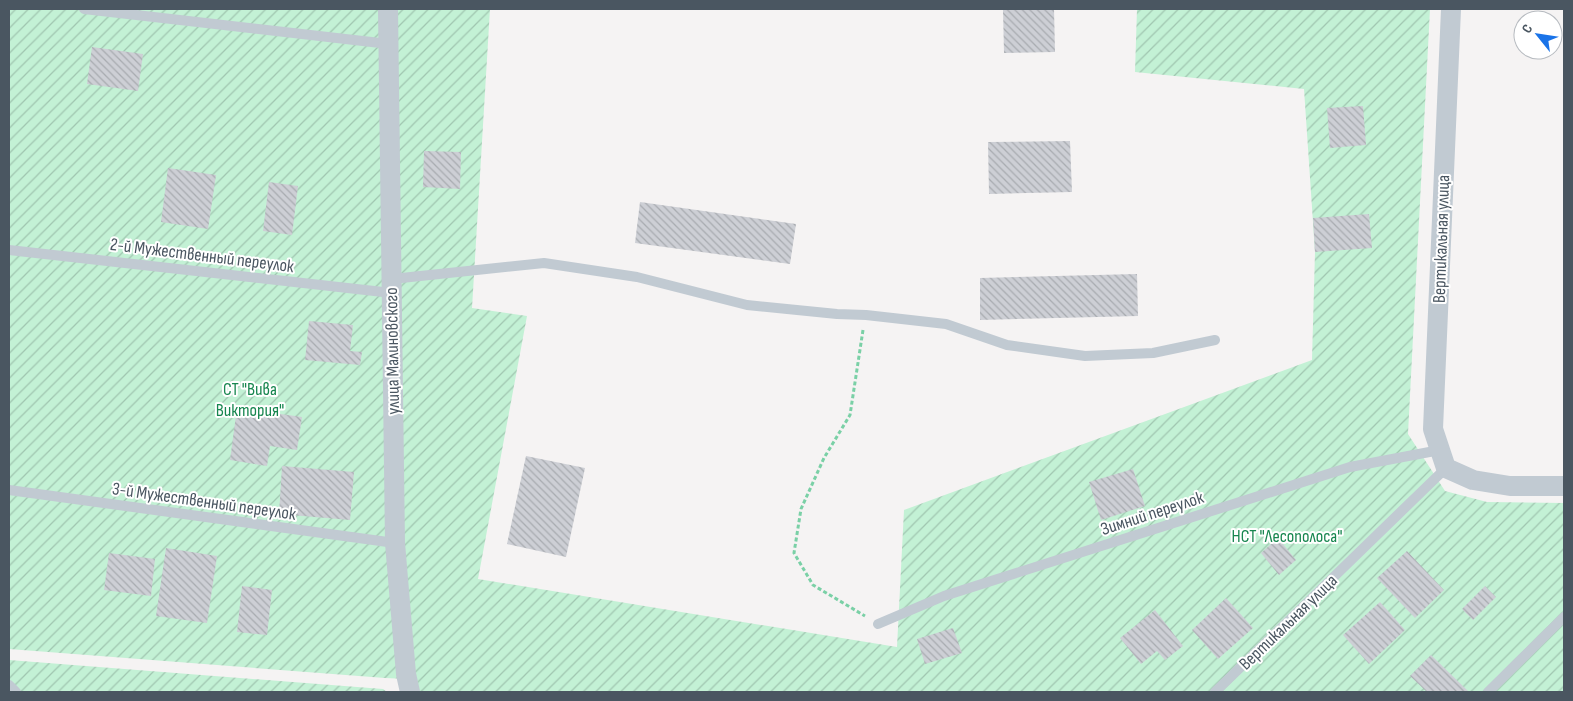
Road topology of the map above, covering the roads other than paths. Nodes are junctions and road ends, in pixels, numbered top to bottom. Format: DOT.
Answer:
graph roads {
  1 [pos="84,9"];
  2 [pos="388,9"];
  3 [pos="1450,9"];
  4 [pos="389,44"];
  5 [pos="9,250"];
  6 [pos="392,286"];
  7 [pos="1215,340"];
  8 [pos="1443,459"];
  9 [pos="1564,486"];
  10 [pos="9,490"];
  11 [pos="395,544"];
  12 [pos="1564,617"];
  13 [pos="878,624"];
  14 [pos="9,685"];
  15 [pos="16,692"];
  16 [pos="410,692"];
  17 [pos="1215,692"];
  18 [pos="1488,692"];
  1 -- 4 [label="lane"];
  2 -- 4 [label="street, улица Малиновского"];
  3 -- 8 [label="street, Вертикальная улица"];
  4 -- 6 [label="street, улица Малиновского"];
  5 -- 6 [label="lane, 2-й Мужественный переулок"];
  6 -- 7 [label="lane, 2-й Мужественный переулок"];
  6 -- 11 [label="street, улица Малиновского"];
  8 -- 9 [label="street"];
  8 -- 13 [label="lane, Зимний переулок"];
  8 -- 17 [label="lane, Вертикальная улица"];
  10 -- 11 [label="lane, 3-й Мужественный переулок"];
  11 -- 16 [label="street, улица Малиновского"];
  12 -- 18 [label="lane"];
  14 -- 15 [label="lane"];
}
